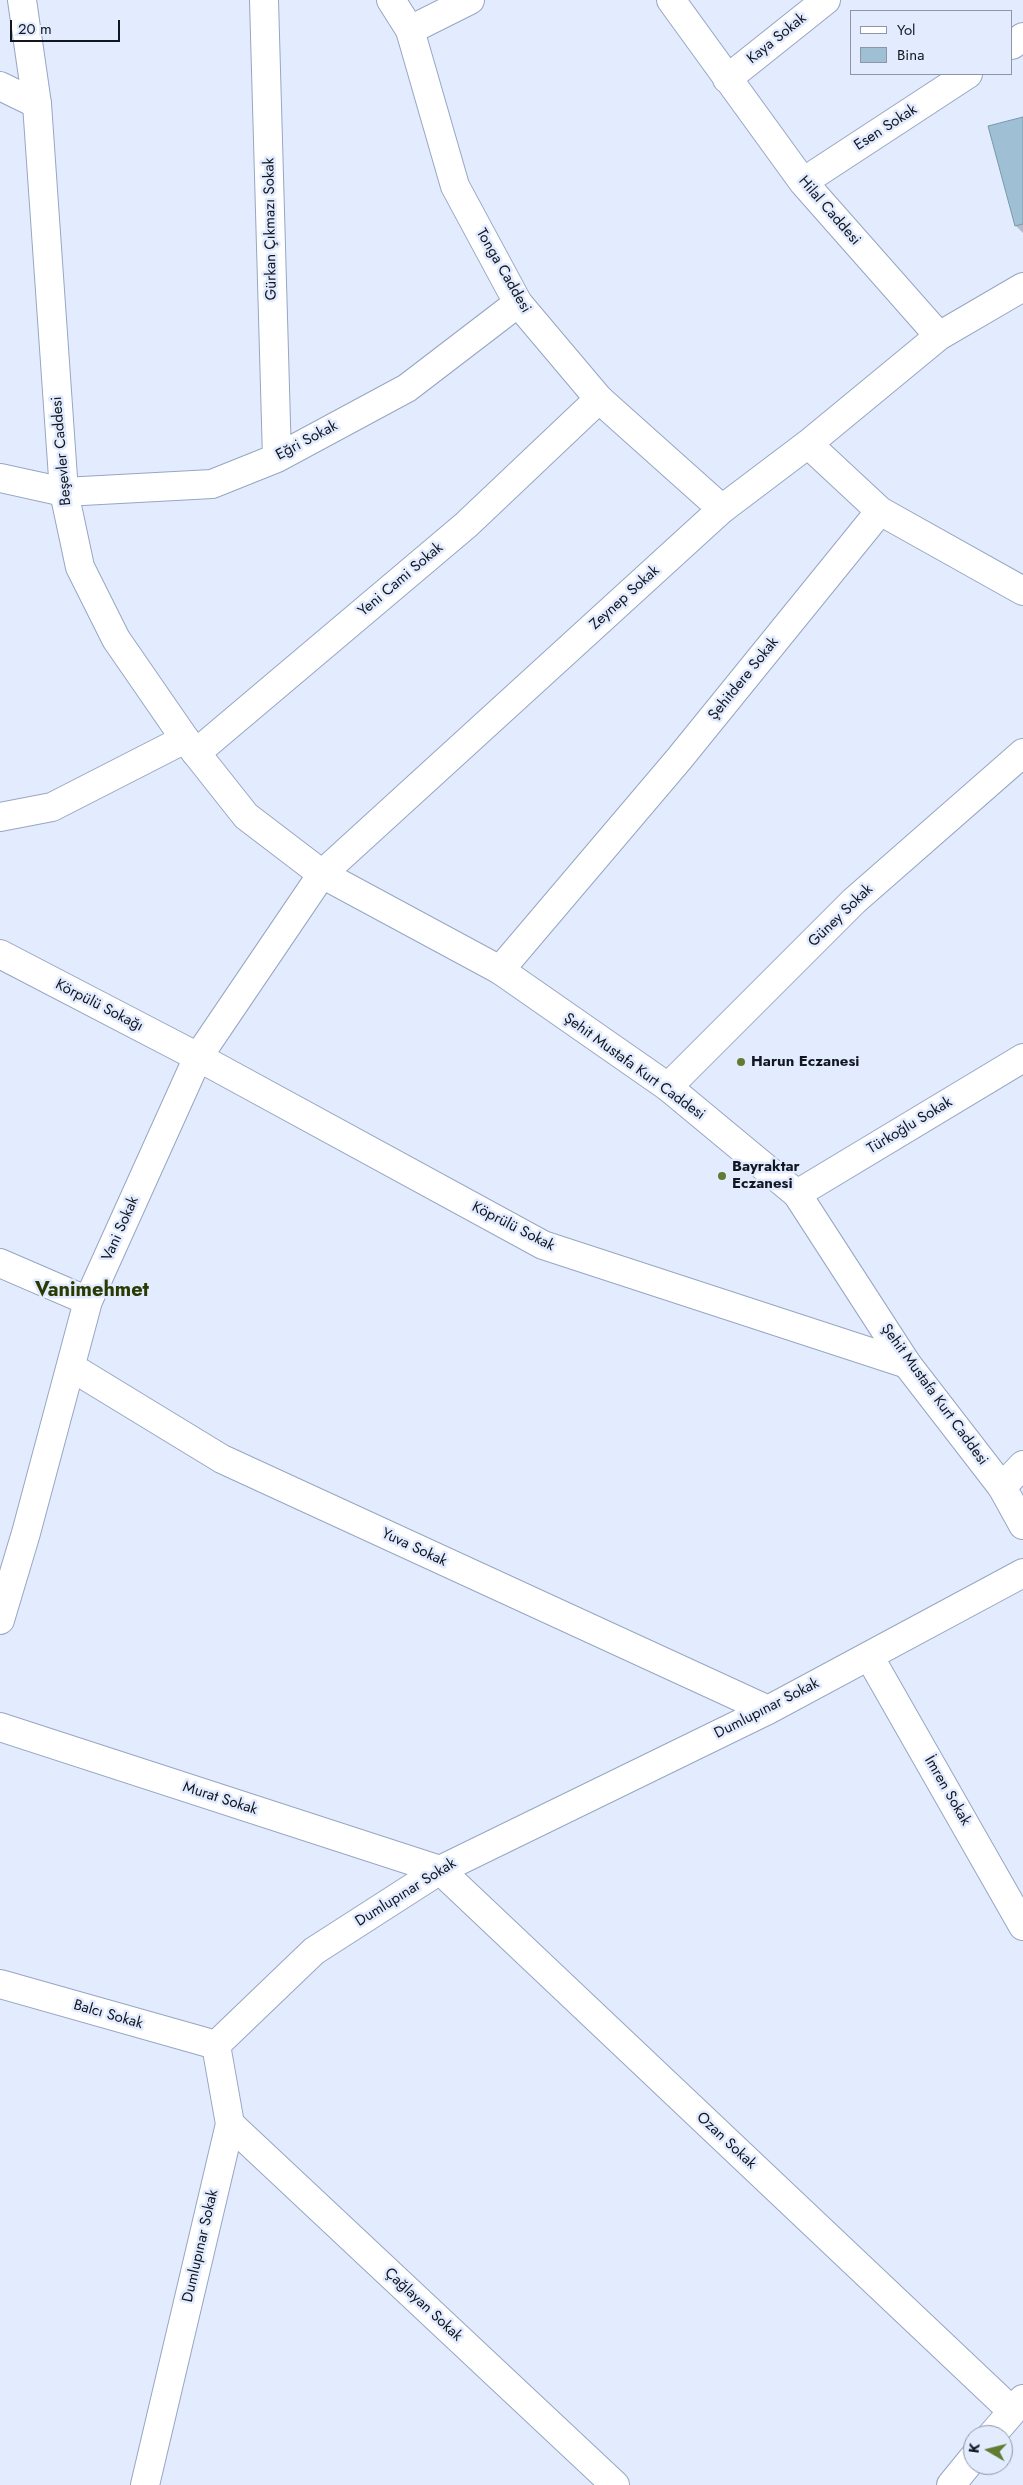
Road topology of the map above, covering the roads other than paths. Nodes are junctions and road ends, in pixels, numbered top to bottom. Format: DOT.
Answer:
graph roads {
  1 [pos="22,0"];
  2 [pos="264,0"];
  3 [pos="391,0"];
  4 [pos="470,0"];
  5 [pos="671,0"];
  6 [pos="826,0"];
  7 [pos="410,30"];
  8 [pos="966,75"];
  9 [pos="728,79"];
  10 [pos="0,86"];
  11 [pos="37,104"];
  12 [pos="803,182"];
  13 [pos="1023,287"];
  14 [pos="518,303"];
  15 [pos="938,336"];
  16 [pos="599,399"];
  17 [pos="808,444"];
  18 [pos="277,458"];
  19 [pos="0,478"];
  20 [pos="64,492"];
  21 [pos="722,509"];
  22 [pos="880,511"];
  23 [pos="1023,591"];
  24 [pos="191,746"];
  25 [pos="1023,753"];
  26 [pos="0,817"];
  27 [pos="322,874"];
  28 [pos="0,954"];
  29 [pos="500,970"];
  30 [pos="198,1057"];
  31 [pos="1023,1058"];
  32 [pos="668,1087"];
  33 [pos="797,1194"];
  34 [pos="0,1263"];
  35 [pos="88,1301"];
  36 [pos="907,1364"];
  37 [pos="70,1367"];
  38 [pos="1023,1465"];
  39 [pos="1002,1487"];
  40 [pos="1023,1525"];
  41 [pos="1023,1573"];
  42 [pos="0,1620"];
  43 [pos="869,1656"];
  44 [pos="768,1710"];
  45 [pos="0,1727"];
  46 [pos="440,1870"];
  47 [pos="1023,1926"];
  48 [pos="0,1984"];
  49 [pos="216,2045"];
  50 [pos="230,2124"];
  51 [pos="1017,2405"];
  52 [pos="1000,2425"];
  53 [pos="963,2470"];
  54 [pos="145,2485"];
  55 [pos="615,2485"];
  56 [pos="951,2485"];
  1 -- 11 [label="street, Beşevler Caddesi"];
  2 -- 18 [label="street, Gürkan Çıkmazı Sokak"];
  3 -- 7 [label="street, Tonga Caddesi"];
  4 -- 7 [label="street"];
  5 -- 9 [label="street, Hilal Caddesi"];
  6 -- 9 [label="street, Kaya Sokak"];
  7 -- 14 [label="street, Tonga Caddesi"];
  8 -- 12 [label="street, Esen Sokak"];
  9 -- 12 [label="street, Hilal Caddesi"];
  10 -- 11 [label="street"];
  11 -- 20 [label="street, Beşevler Caddesi"];
  12 -- 15 [label="street, Hilal Caddesi"];
  13 -- 15 [label="street"];
  14 -- 16 [label="street, Tonga Caddesi"];
  14 -- 18 [label="street, Eğri Sokak"];
  15 -- 17 [label="street, Zeynep Sokak"];
  16 -- 21 [label="street, Tonga Caddesi"];
  16 -- 24 [label="street, Yeni Cami Sokak"];
  17 -- 21 [label="street, Zeynep Sokak"];
  17 -- 22 [label="street"];
  18 -- 20 [label="street, Eğri Sokak"];
  19 -- 20 [label="street, Eğri Sokak"];
  20 -- 24 [label="street, Beşevler Caddesi"];
  21 -- 27 [label="street, Zeynep Sokak"];
  22 -- 23 [label="street"];
  22 -- 29 [label="street, Şehitdere Sokak"];
  24 -- 26 [label="street, Yeni Cami Sokak"];
  24 -- 27 [label="street, Beşevler Caddesi"];
  25 -- 32 [label="street, Güney Sokak"];
  27 -- 29 [label="street, Şehit Mustafa Kurt Caddesi"];
  27 -- 30 [label="street, Vani Sokak"];
  28 -- 30 [label="street, Körpülü Sokağı"];
  29 -- 32 [label="street, Şehit Mustafa Kurt Caddesi"];
  30 -- 35 [label="street, Vani Sokak"];
  30 -- 36 [label="street, Köprülü Sokak"];
  31 -- 33 [label="street, Türkoğlu Sokak"];
  32 -- 33 [label="street, Şehit Mustafa Kurt Caddesi"];
  33 -- 36 [label="street, Şehit Mustafa Kurt Caddesi"];
  34 -- 35 [label="street"];
  35 -- 37 [label="street, Vani Sokak"];
  36 -- 39 [label="street, Şehit Mustafa Kurt Caddesi"];
  37 -- 42 [label="street, Vani Sokak"];
  37 -- 44 [label="street, Yuva Sokak"];
  38 -- 39 [label="street"];
  39 -- 40 [label="street, Şehit Mustafa Kurt Caddesi"];
  41 -- 43 [label="street, Dumlupınar Sokak"];
  43 -- 44 [label="street, Dumlupınar Sokak"];
  43 -- 47 [label="street, İmren Sokak"];
  44 -- 46 [label="street, Dumlupınar Sokak"];
  45 -- 46 [label="street, Murat Sokak"];
  46 -- 49 [label="street, Dumlupınar Sokak"];
  46 -- 51 [label="street, Ozan Sokak"];
  48 -- 49 [label="street, Balcı Sokak"];
  49 -- 50 [label="street, Dumlupınar Sokak"];
  50 -- 54 [label="street, Dumlupınar Sokak"];
  50 -- 55 [label="street, Çağlayan Sokak"];
  51 -- 52 [label="street"];
  53 -- 56 [label="street"];
}
